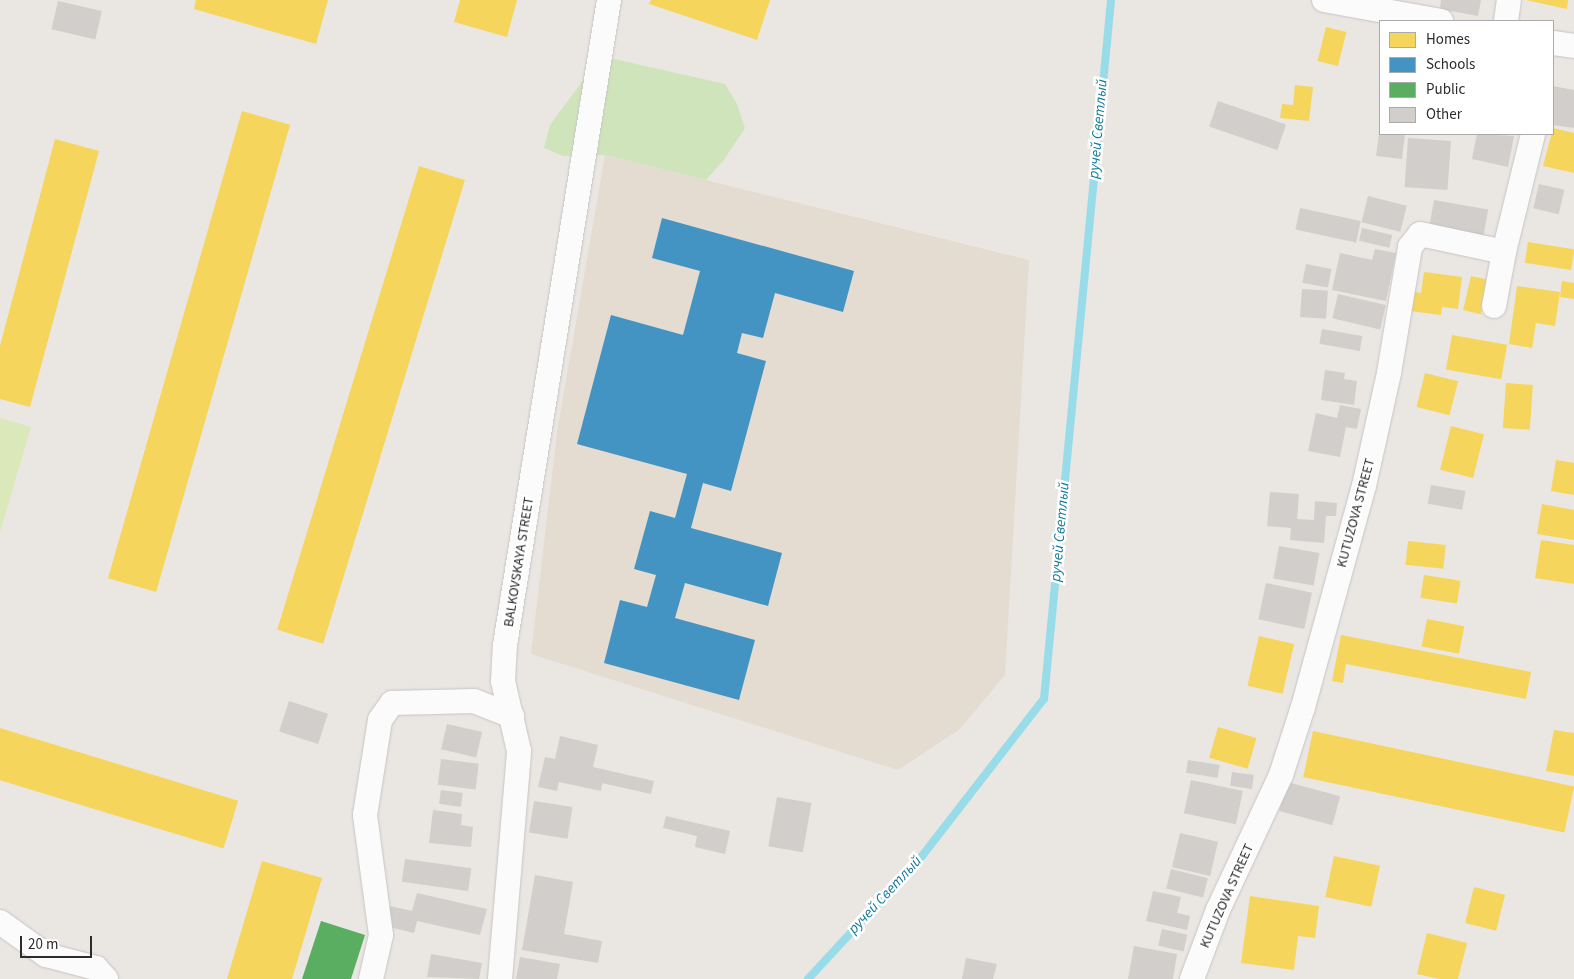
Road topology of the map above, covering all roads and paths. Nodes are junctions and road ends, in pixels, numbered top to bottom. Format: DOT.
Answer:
graph roads {
  1 [pos="609,0"];
  2 [pos="1324,0"];
  3 [pos="1510,0"];
  4 [pos="1435,20"];
  5 [pos="1506,20"];
  6 [pos="1533,135"];
  7 [pos="1504,252"];
  8 [pos="1494,306"];
  9 [pos="512,716"];
  10 [pos="0,922"];
  11 [pos="106,979"];
  12 [pos="370,979"];
  13 [pos="500,979"];
  14 [pos="1192,979"];
  1 -- 9 [label="street, BALKOVSKAYA STREET"];
  2 -- 4 [label="street"];
  3 -- 5 [label="street"];
  6 -- 7 [label="street"];
  7 -- 8 [label="street"];
  7 -- 14 [label="street, KUTUZOVA STREET"];
  9 -- 12 [label="street"];
  9 -- 13 [label="street, BALKOVSKAYA STREET"];
  10 -- 11 [label="street"];
}
